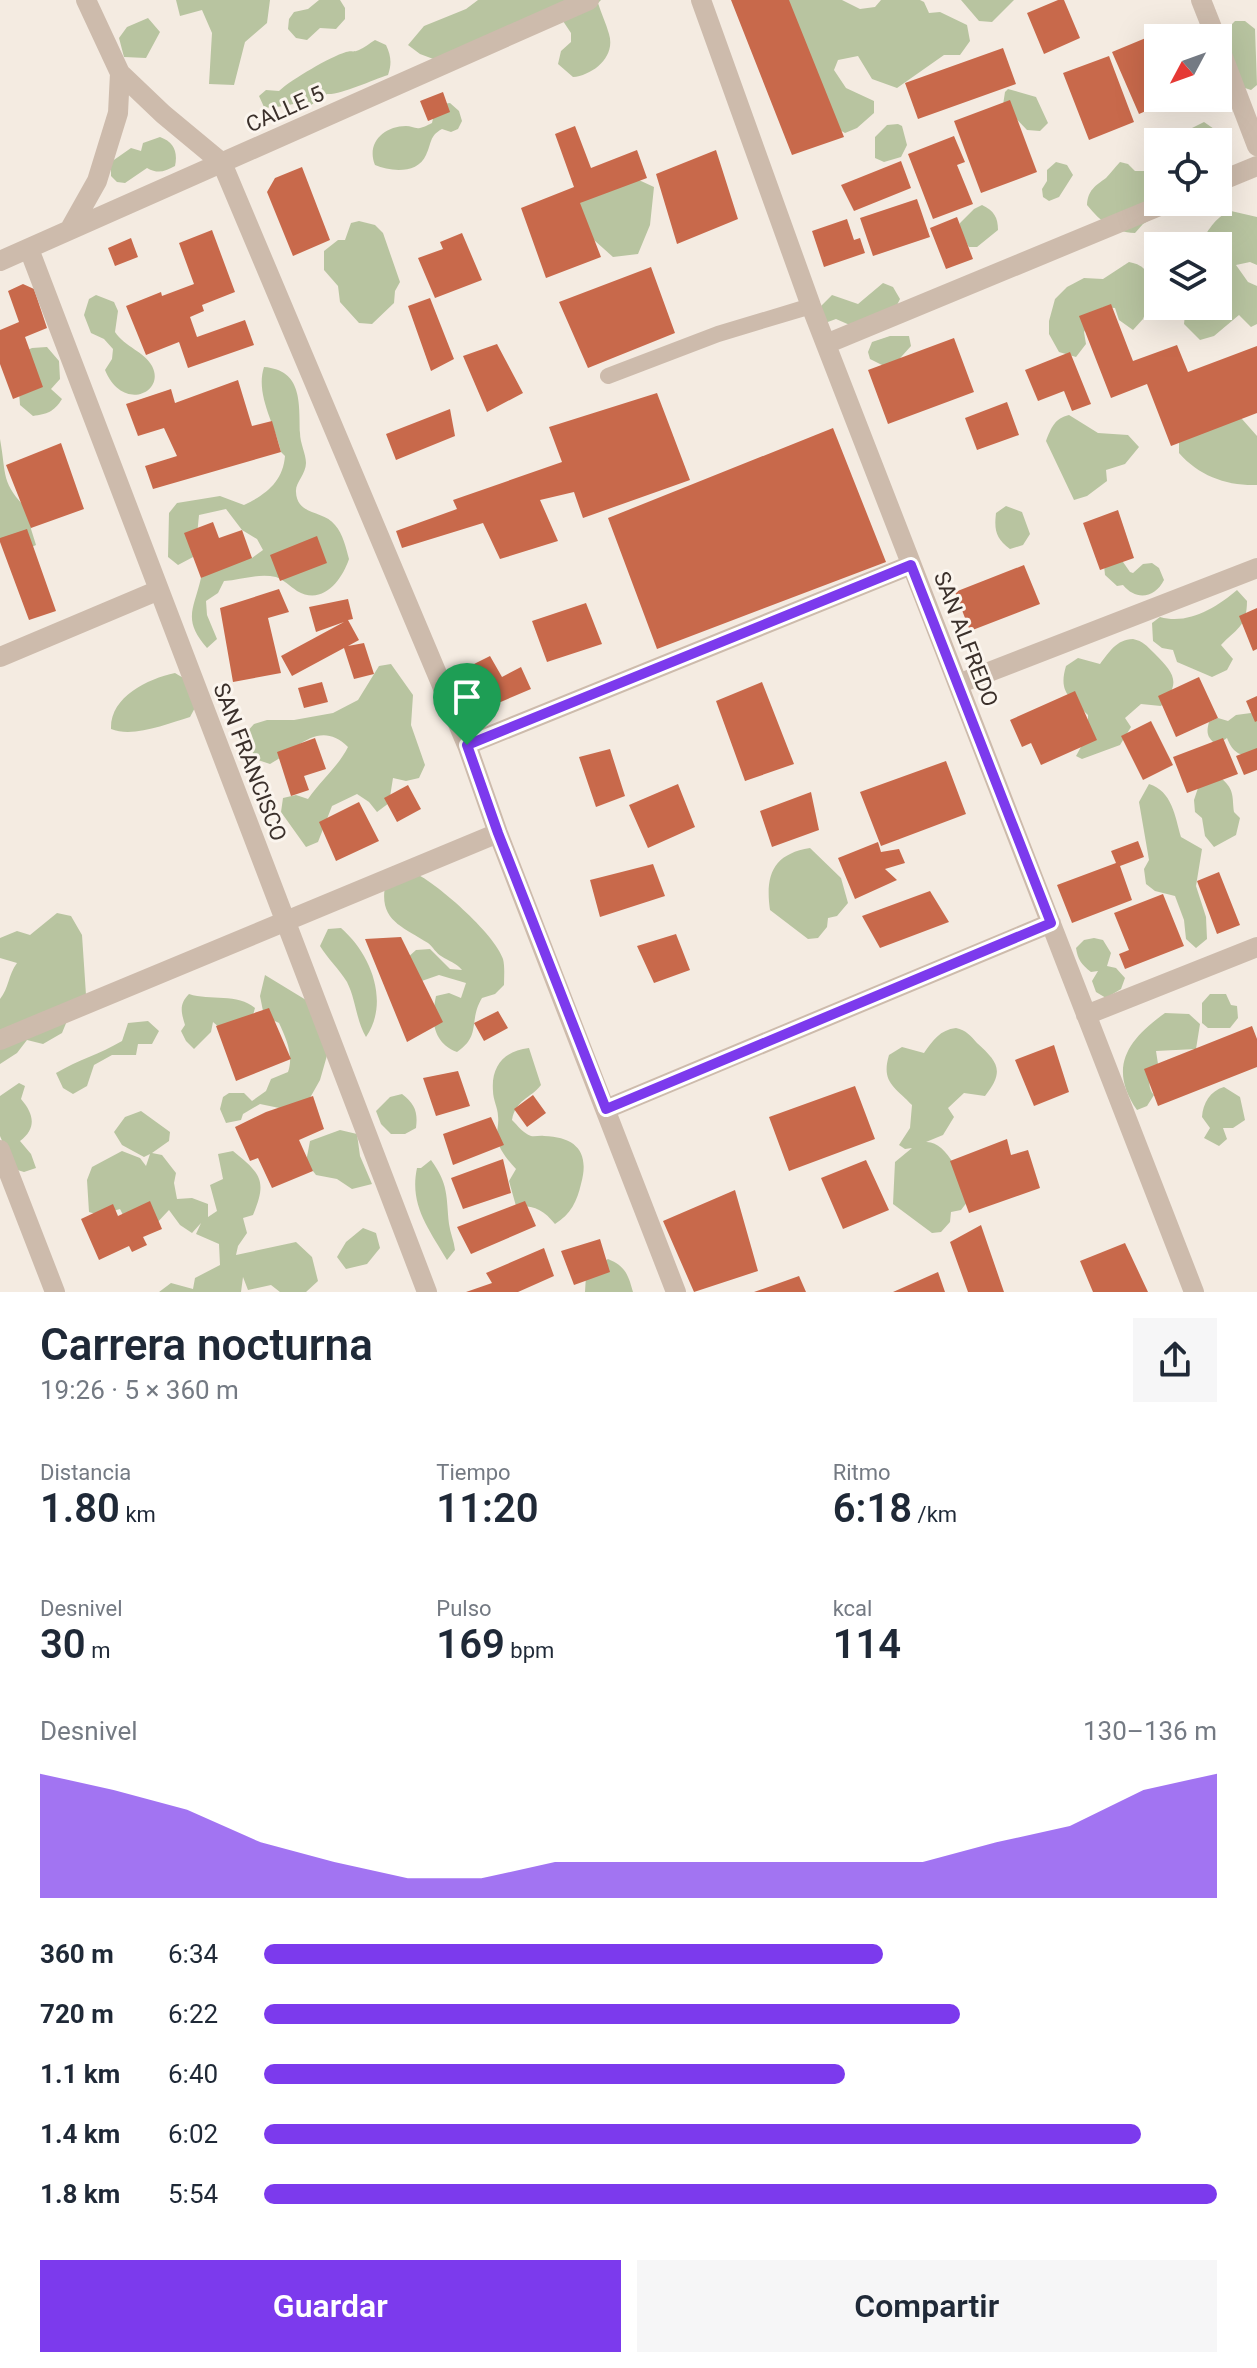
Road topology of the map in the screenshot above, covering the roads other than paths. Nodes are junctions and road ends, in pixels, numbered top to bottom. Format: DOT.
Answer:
graph roads {
  1 [pos="86,0"];
  2 [pos="589,0"];
  3 [pos="701,0"];
  4 [pos="1201,0"];
  5 [pos="1210,24"];
  6 [pos="120,73"];
  7 [pos="1232,81"];
  8 [pos="1257,146"];
  9 [pos="222,163"];
  10 [pos="1257,166"];
  11 [pos="1232,176"];
  12 [pos="1144,212"];
  13 [pos="70,229"];
  14 [pos="29,249"];
  15 [pos="0,261"];
  16 [pos="811,306"];
  17 [pos="826,344"];
  18 [pos="608,376"];
  19 [pos="911,565"];
  20 [pos="1257,568"];
  21 [pos="159,590"];
  22 [pos="0,657"];
  23 [pos="958,684"];
  24 [pos="467,745"];
  25 [pos="498,833"];
  26 [pos="285,921"];
  27 [pos="1051,923"];
  28 [pos="1257,947"];
  29 [pos="1086,1015"];
  30 [pos="0,1040"];
  31 [pos="606,1109"];
  32 [pos="0,1150"];
  33 [pos="1192,1291"];
  34 [pos="55,1292"];
  35 [pos="427,1292"];
  36 [pos="676,1292"];
  1 -- 6 [label="street"];
  2 -- 9 [label="street, CALLE 5"];
  3 -- 16 [label="street, SAN ALFREDO"];
  4 -- 5 [label="street"];
  6 -- 9 [label="street"];
  6 -- 13 [label="street"];
  7 -- 8 [label="street"];
  9 -- 13 [label="street, CALLE 5"];
  9 -- 24 [label="street"];
  10 -- 11 [label="street"];
  12 -- 17 [label="street"];
  13 -- 14 [label="street, CALLE 5"];
  14 -- 15 [label="street, CALLE 5"];
  14 -- 21 [label="street, SAN FRANCISCO"];
  16 -- 17 [label="street, SAN ALFREDO"];
  16 -- 18 [label="lane"];
  17 -- 19 [label="street, SAN ALFREDO"];
  19 -- 23 [label="street, SAN ALFREDO"];
  19 -- 24 [label="street"];
  20 -- 23 [label="street"];
  21 -- 22 [label="street"];
  21 -- 26 [label="street, SAN FRANCISCO"];
  23 -- 27 [label="street, SAN ALFREDO"];
  24 -- 25 [label="street"];
  25 -- 26 [label="street"];
  25 -- 31 [label="street"];
  26 -- 30 [label="street"];
  26 -- 35 [label="street, SAN FRANCISCO"];
  27 -- 29 [label="street, SAN ALFREDO"];
  27 -- 31 [label="street"];
  28 -- 29 [label="street"];
  29 -- 33 [label="street, SAN ALFREDO"];
  31 -- 36 [label="street"];
  32 -- 34 [label="street"];
}
